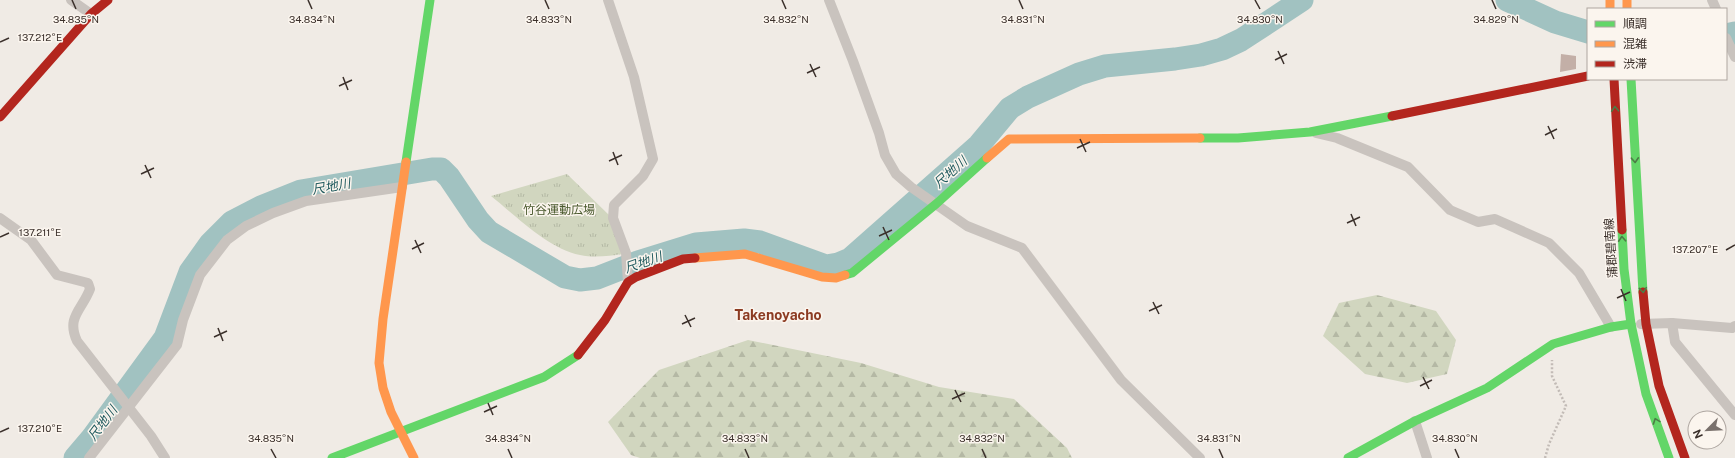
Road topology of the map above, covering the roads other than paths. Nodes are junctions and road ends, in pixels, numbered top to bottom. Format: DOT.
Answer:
graph roads {
  1 [pos="71,0"];
  2 [pos="108,0"];
  3 [pos="430,0"];
  4 [pos="608,0"];
  5 [pos="829,0"];
  6 [pos="91,14"];
  7 [pos="1727,44"];
  8 [pos="1735,57"];
  9 [pos="1587,76"];
  10 [pos="1614,80"];
  11 [pos="1631,80"];
  12 [pos="0,116"];
  13 [pos="1310,132"];
  14 [pos="403,185"];
  15 [pos="935,202"];
  16 [pos="0,218"];
  17 [pos="628,279"];
  18 [pos="1672,323"];
  19 [pos="1631,324"];
  20 [pos="1646,324"];
  21 [pos="1735,326"];
  22 [pos="1611,327"];
  23 [pos="128,405"];
  24 [pos="1735,415"];
  25 [pos="1415,421"];
  26 [pos="399,432"];
  27 [pos="89,458"];
  28 [pos="165,458"];
  29 [pos="332,458"];
  30 [pos="414,458"];
  31 [pos="1200,458"];
  32 [pos="1348,458"];
  33 [pos="1427,458"];
  34 [pos="1670,458"];
  35 [pos="1685,458"];
  1 -- 6 [label="street"];
  2 -- 6 [label="street"];
  3 -- 14 [label="street"];
  4 -- 17 [label="street"];
  5 -- 15 [label="street"];
  6 -- 12 [label="street"];
  7 -- 8 [label="street"];
  9 -- 13 [label="street"];
  19 -- 10 [label="street, 蒲郡碧南線, one-way"];
  11 -- 20 [label="street, one-way"];
  13 -- 15 [label="street"];
  13 -- 22 [label="street"];
  14 -- 23 [label="street"];
  14 -- 26 [label="street"];
  15 -- 17 [label="street"];
  15 -- 31 [label="street"];
  16 -- 23 [label="street"];
  17 -- 26 [label="street"];
  18 -- 20 [label="street"];
  18 -- 21 [label="street"];
  18 -- 24 [label="street"];
  19 -- 20 [label="street"];
  19 -- 22 [label="street"];
  34 -- 19 [label="street, 蒲郡碧南線, one-way"];
  20 -- 35 [label="street"];
  22 -- 25 [label="street"];
  23 -- 27 [label="street"];
  23 -- 28 [label="street"];
  25 -- 32 [label="street"];
  25 -- 33 [label="street"];
  26 -- 29 [label="street"];
  26 -- 30 [label="street"];
}
